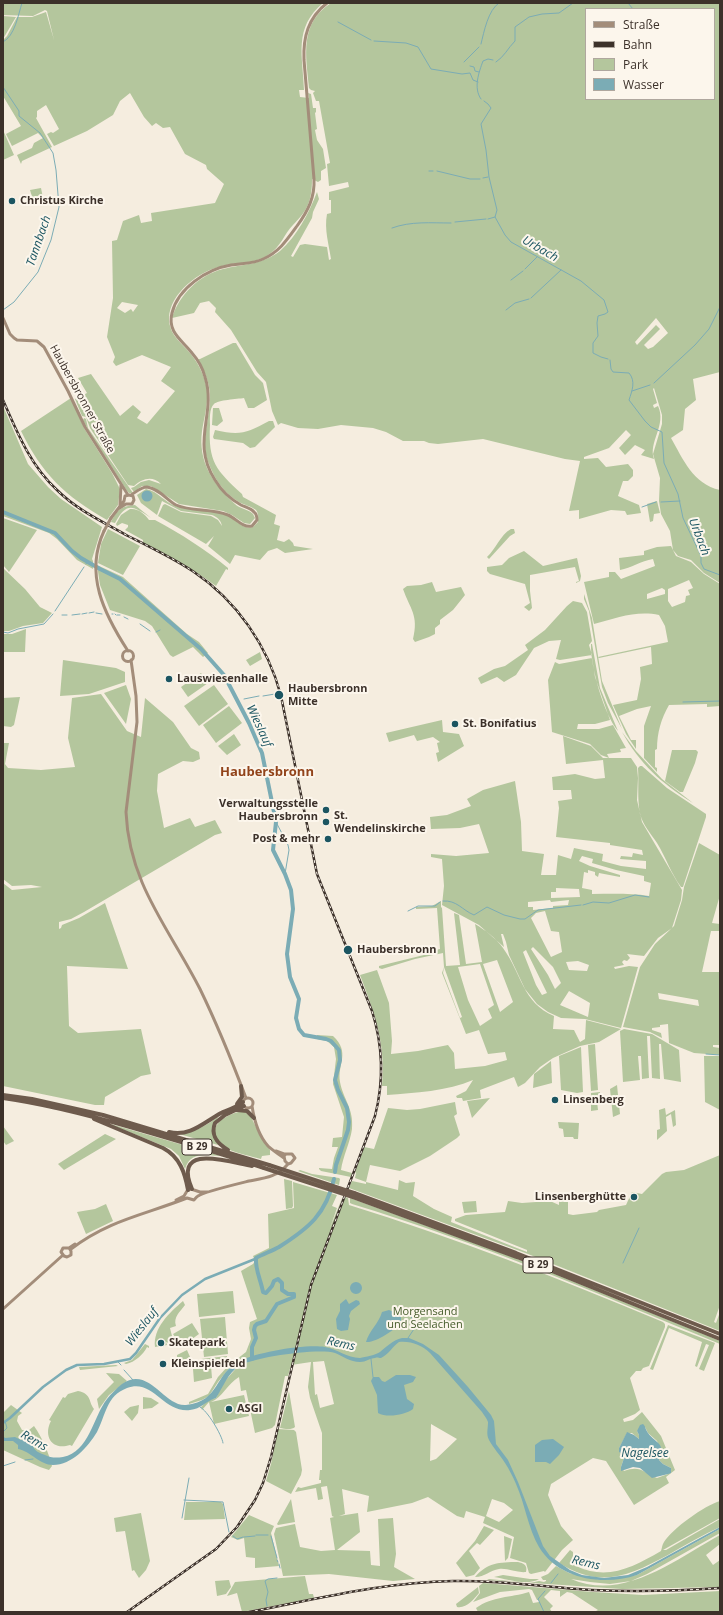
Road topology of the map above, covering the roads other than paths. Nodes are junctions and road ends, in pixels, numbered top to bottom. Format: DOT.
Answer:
graph roads {
  1 [pos="326,3"];
  2 [pos="3,319"];
  3 [pos="121,485"];
  4 [pos="129,496"];
  5 [pos="125,502"];
  6 [pos="119,507"];
  7 [pos="126,652"];
  8 [pos="131,660"];
  9 [pos="127,661"];
  10 [pos="132,670"];
  11 [pos="241,1086"];
  12 [pos="3,1095"];
  13 [pos="3,1098"];
  14 [pos="247,1104"];
  15 [pos="233,1110"];
  16 [pos="85,1114"];
  17 [pos="254,1118"];
  18 [pos="157,1130"];
  19 [pos="274,1151"];
  20 [pos="232,1153"];
  21 [pos="286,1154"];
  22 [pos="243,1160"];
  23 [pos="285,1161"];
  24 [pos="210,1192"];
  25 [pos="190,1193"];
  26 [pos="354,1195"];
  27 [pos="197,1196"];
  28 [pos="70,1249"];
  29 [pos="62,1255"];
  30 [pos="3,1309"];
  31 [pos="720,1334"];
  32 [pos="720,1339"];
  1 -- 4 [label="main road"];
  2 -- 3 [label="main road, Haubersbronner Straße"];
  3 -- 4 [label="main road"];
  3 -- 6 [label="main road"];
  4 -- 5 [label="main road"];
  4 -- 5 [label="main road"];
  5 -- 6 [label="main road"];
  6 -- 7 [label="main road, bridge"];
  7 -- 8 [label="main road"];
  7 -- 9 [label="main road"];
  8 -- 9 [label="main road"];
  8 -- 10 [label="main road"];
  9 -- 10 [label="main road"];
  10 -- 11 [label="main road"];
  11 -- 14 [label="main road"];
  11 -- 15 [label="highway"];
  12 -- 18 [label="highway, B 29"];
  13 -- 16 [label="highway, B 29"];
  14 -- 15 [label="highway"];
  14 -- 17 [label="main road"];
  15 -- 17 [label="highway"];
  15 -- 18 [label="highway"];
  15 -- 20 [label="highway"];
  16 -- 22 [label="highway, B 29"];
  16 -- 25 [label="highway"];
  17 -- 19 [label="main road"];
  18 -- 20 [label="highway, B 29"];
  19 -- 21 [label="main road"];
  19 -- 23 [label="main road"];
  20 -- 22 [label="highway, B 29"];
  21 -- 23 [label="main road"];
  21 -- 23 [label="main road"];
  22 -- 25 [label="highway"];
  22 -- 26 [label="highway, B 29, bridge"];
  22 -- 26 [label="highway, B 29, bridge"];
  23 -- 24 [label="main road"];
  24 -- 25 [label="main road"];
  24 -- 27 [label="main road"];
  25 -- 27 [label="main road"];
  25 -- 27 [label="main road"];
  25 -- 28 [label="main road"];
  26 -- 31 [label="highway, B 29"];
  26 -- 32 [label="highway, B 29"];
  28 -- 29 [label="main road"];
  28 -- 29 [label="main road"];
  29 -- 30 [label="main road"];
}
